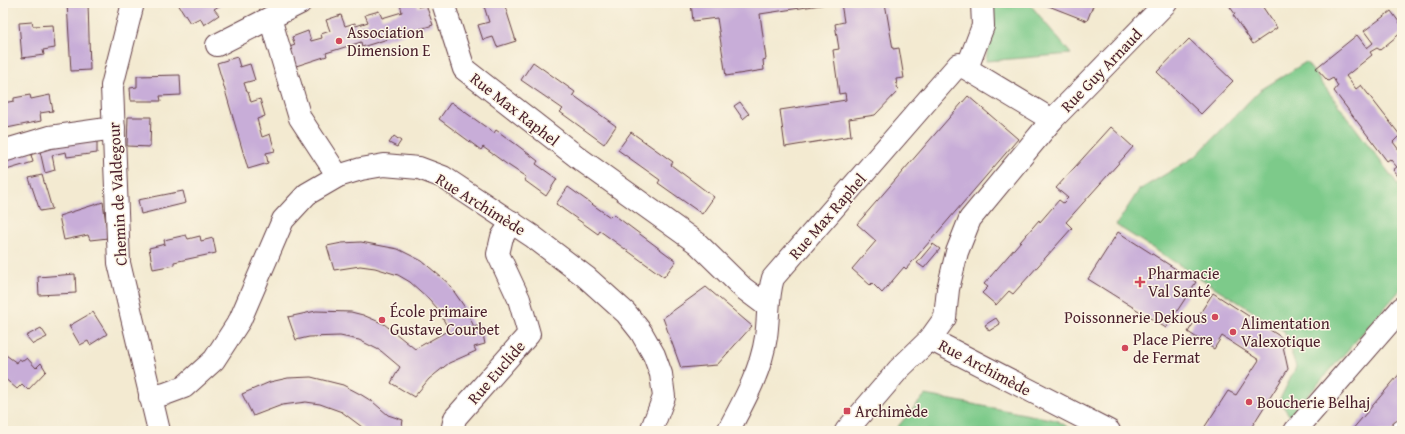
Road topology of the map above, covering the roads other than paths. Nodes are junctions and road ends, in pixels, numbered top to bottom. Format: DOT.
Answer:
graph roads {
  1 [pos="133,3"];
  2 [pos="300,3"];
  3 [pos="443,3"];
  4 [pos="982,3"];
  5 [pos="1166,3"];
  6 [pos="270,18"];
  7 [pos="217,45"];
  8 [pos="967,68"];
  9 [pos="1052,120"];
  10 [pos="114,128"];
  11 [pos="3,151"];
  12 [pos="338,176"];
  13 [pos="512,222"];
  14 [pos="767,306"];
  15 [pos="1402,308"];
  16 [pos="930,339"];
  17 [pos="150,397"];
  18 [pos="159,431"];
  19 [pos="452,431"];
  20 [pos="651,431"];
  21 [pos="728,431"];
  22 [pos="846,431"];
  23 [pos="1109,431"];
  24 [pos="1295,431"];
  1 -- 10 [label="street, Chemin de Valdegour"];
  2 -- 6 [label="street"];
  3 -- 14 [label="street, Rue Max Raphel"];
  4 -- 8 [label="street"];
  5 -- 9 [label="street, Rue Guy Arnaud"];
  6 -- 7 [label="street"];
  6 -- 12 [label="street"];
  8 -- 9 [label="street"];
  8 -- 14 [label="street, Rue Max Raphel"];
  9 -- 16 [label="street"];
  10 -- 11 [label="street"];
  10 -- 17 [label="street, Chemin de Valdegour"];
  12 -- 13 [label="street, Rue Archimède"];
  12 -- 17 [label="street, Rue Archimède"];
  13 -- 19 [label="street, Rue Euclide"];
  13 -- 20 [label="street, Rue Archimède"];
  14 -- 21 [label="street"];
  15 -- 24 [label="street"];
  16 -- 22 [label="street, Rue Archimède"];
  16 -- 23 [label="street, Rue Archimède"];
  17 -- 18 [label="street, Chemin de Valdegour"];
}
